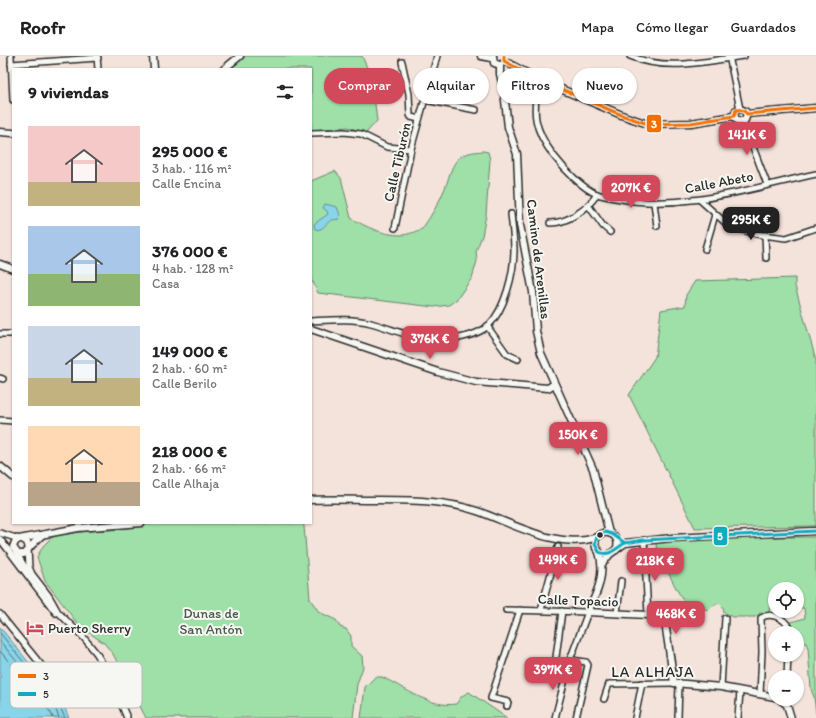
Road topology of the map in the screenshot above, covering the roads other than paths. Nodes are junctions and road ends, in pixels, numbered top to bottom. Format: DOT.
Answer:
graph roads {
  1 [pos="10,56"];
  2 [pos="153,56"];
  3 [pos="437,56"];
  4 [pos="481,56"];
  5 [pos="630,56"];
  6 [pos="744,56"];
  7 [pos="97,57"];
  8 [pos="237,57"];
  9 [pos="493,57"];
  10 [pos="729,57"];
  11 [pos="502,61"];
  12 [pos="402,62"];
  13 [pos="11,64"];
  14 [pos="98,68"];
  15 [pos="154,68"];
  16 [pos="225,68"];
  17 [pos="434,68"];
  18 [pos="516,68"];
  19 [pos="12,82"];
  20 [pos="564,90"];
  21 [pos="424,104"];
  22 [pos="445,104"];
  23 [pos="534,104"];
  24 [pos="816,108"];
  25 [pos="740,109"];
  26 [pos="476,110"];
  27 [pos="747,114"];
  28 [pos="734,116"];
  29 [pos="419,119"];
  30 [pos="743,121"];
  31 [pos="0,132"];
  32 [pos="12,133"];
  33 [pos="312,133"];
  34 [pos="411,149"];
  35 [pos="816,174"];
  36 [pos="767,184"];
  37 [pos="597,194"];
  38 [pos="700,200"];
  39 [pos="654,204"];
  40 [pos="588,205"];
  41 [pos="511,214"];
  42 [pos="715,215"];
  43 [pos="550,223"];
  44 [pos="657,226"];
  45 [pos="395,228"];
  46 [pos="816,228"];
  47 [pos="610,232"];
  48 [pos="765,235"];
  49 [pos="706,249"];
  50 [pos="766,258"];
  51 [pos="0,264"];
  52 [pos="12,269"];
  53 [pos="312,321"];
  54 [pos="487,326"];
  55 [pos="312,329"];
  56 [pos="0,334"];
  57 [pos="12,334"];
  58 [pos="518,359"];
  59 [pos="554,384"];
  60 [pos="0,420"];
  61 [pos="12,421"];
  62 [pos="0,466"];
  63 [pos="12,476"];
  64 [pos="312,500"];
  65 [pos="67,524"];
  66 [pos="129,524"];
  67 [pos="70,529"];
  68 [pos="607,531"];
  69 [pos="816,531"];
  70 [pos="0,534"];
  71 [pos="42,535"];
  72 [pos="597,537"];
  73 [pos="616,538"];
  74 [pos="0,539"];
  75 [pos="20,539"];
  76 [pos="644,540"];
  77 [pos="584,541"];
  78 [pos="625,543"];
  79 [pos="558,547"];
  80 [pos="28,549"];
  81 [pos="597,550"];
  82 [pos="616,550"];
  83 [pos="15,551"];
  84 [pos="610,554"];
  85 [pos="603,563"];
  86 [pos="621,581"];
  87 [pos="32,582"];
  88 [pos="506,610"];
  89 [pos="520,610"];
  90 [pos="541,610"];
  91 [pos="562,611"];
  92 [pos="588,612"];
  93 [pos="617,613"];
  94 [pos="0,614"];
  95 [pos="648,615"];
  96 [pos="725,618"];
  97 [pos="66,622"];
  98 [pos="788,626"];
  99 [pos="570,660"];
  100 [pos="39,662"];
  101 [pos="102,662"];
  102 [pos="568,668"];
  103 [pos="642,683"];
  104 [pos="677,684"];
  105 [pos="721,687"];
  106 [pos="740,691"];
  107 [pos="760,694"];
  108 [pos="768,695"];
  109 [pos="604,699"];
  110 [pos="508,706"];
  111 [pos="788,706"];
  112 [pos="123,708"];
  113 [pos="127,718"];
  114 [pos="555,718"];
  115 [pos="576,718"];
  116 [pos="634,718"];
  117 [pos="678,718"];
  118 [pos="738,718"];
  119 [pos="791,718"];
  1 -- 13 [label="street"];
  2 -- 15 [label="street"];
  3 -- 17 [label="street, Calle Tiburón"];
  4 -- 9 [label="street"];
  5 -- 10 [label="street"];
  6 -- 10 [label="street"];
  7 -- 13 [label="street"];
  7 -- 14 [label="street"];
  8 -- 16 [label="street"];
  9 -- 11 [label="street"];
  10 -- 25 [label="street"];
  11 -- 18 [label="street"];
  11 -- 59 [label="street, Camino de Arenillas"];
  12 -- 29 [label="street"];
  13 -- 19 [label="street"];
  20 -- 28 [label="street"];
  21 -- 29 [label="street, Calle Tiburón"];
  22 -- 26 [label="street"];
  23 -- 37 [label="street, Calle Abeto"];
  24 -- 27 [label="street"];
  25 -- 27 [label="street"];
  25 -- 28 [label="street"];
  27 -- 30 [label="street"];
  28 -- 30 [label="street"];
  29 -- 34 [label="street, Calle Tiburón"];
  30 -- 36 [label="street"];
  31 -- 32 [label="street"];
  33 -- 34 [label="street"];
  34 -- 45 [label="street, Calle Tiburón"];
  35 -- 36 [label="street, Calle Abeto"];
  36 -- 38 [label="street, Calle Abeto"];
  37 -- 39 [label="street, Calle Abeto"];
  37 -- 40 [label="street"];
  38 -- 39 [label="street, Calle Abeto"];
  38 -- 42 [label="street"];
  39 -- 44 [label="street"];
  40 -- 43 [label="street"];
  40 -- 47 [label="street"];
  41 -- 54 [label="street"];
  42 -- 48 [label="street"];
  42 -- 49 [label="street"];
  46 -- 48 [label="street"];
  48 -- 50 [label="street"];
  51 -- 52 [label="street"];
  53 -- 54 [label="street"];
  54 -- 58 [label="street"];
  55 -- 59 [label="street"];
  56 -- 57 [label="street"];
  59 -- 68 [label="street, Camino de Arenillas"];
  60 -- 61 [label="street"];
  62 -- 63 [label="street"];
  64 -- 77 [label="street"];
  65 -- 67 [label="street"];
  66 -- 67 [label="street"];
  67 -- 71 [label="street"];
  68 -- 72 [label="street"];
  68 -- 73 [label="street"];
  69 -- 76 [label="street"];
  70 -- 75 [label="street"];
  70 -- 83 [label="street"];
  71 -- 75 [label="street"];
  71 -- 80 [label="street"];
  72 -- 77 [label="street"];
  72 -- 81 [label="street"];
  73 -- 78 [label="street"];
  73 -- 82 [label="street"];
  74 -- 87 [label="street"];
  75 -- 80 [label="street"];
  75 -- 83 [label="street"];
  76 -- 78 [label="street"];
  76 -- 95 [label="street"];
  77 -- 81 [label="street"];
  78 -- 82 [label="street"];
  79 -- 90 [label="street"];
  80 -- 83 [label="street"];
  80 -- 97 [label="street"];
  81 -- 84 [label="street"];
  81 -- 85 [label="street"];
  82 -- 84 [label="street"];
  83 -- 87 [label="street"];
  84 -- 85 [label="street"];
  85 -- 92 [label="street"];
  86 -- 93 [label="street"];
  87 -- 97 [label="street"];
  88 -- 89 [label="street, Calle Topacio"];
  89 -- 90 [label="street, Calle Topacio"];
  89 -- 110 [label="street"];
  90 -- 91 [label="street, Calle Topacio"];
  91 -- 92 [label="street, Calle Topacio"];
  91 -- 102 [label="street"];
  92 -- 93 [label="street, Calle Topacio"];
  92 -- 99 [label="street"];
  93 -- 95 [label="street, Calle Topacio"];
  94 -- 100 [label="street"];
  95 -- 104 [label="street, Calle Topacio"];
  96 -- 105 [label="street"];
  97 -- 101 [label="street"];
  98 -- 107 [label="street"];
  99 -- 102 [label="street"];
  99 -- 115 [label="street"];
  102 -- 114 [label="street"];
  103 -- 104 [label="street"];
  103 -- 109 [label="street"];
  103 -- 116 [label="street"];
  104 -- 105 [label="street"];
  104 -- 117 [label="street"];
  105 -- 106 [label="street"];
  106 -- 107 [label="street"];
  106 -- 118 [label="street"];
  107 -- 108 [label="street"];
  111 -- 119 [label="street"];
  112 -- 113 [label="street"];
}
